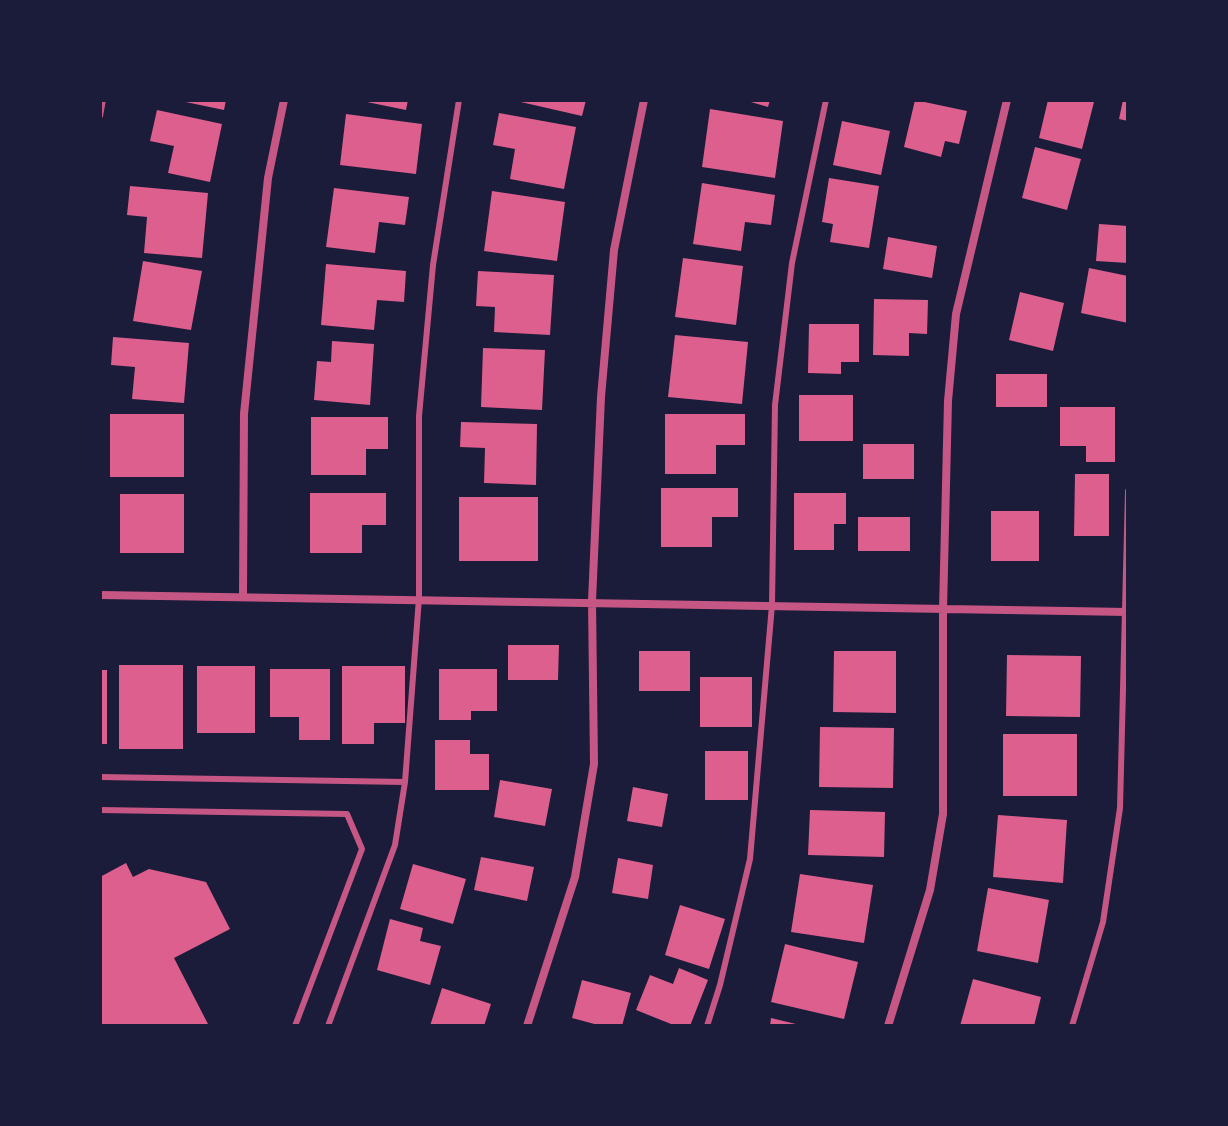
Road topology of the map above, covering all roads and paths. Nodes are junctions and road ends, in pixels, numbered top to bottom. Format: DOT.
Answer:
graph roads {
  1 [pos="103,100"];
  2 [pos="284,100"];
  3 [pos="459,100"];
  4 [pos="644,100"];
  5 [pos="826,100"];
  6 [pos="1007,100"];
  7 [pos="100,116"];
  8 [pos="1128,491"];
  9 [pos="100,595"];
  10 [pos="243,595"];
  11 [pos="419,598"];
  12 [pos="592,601"];
  13 [pos="772,605"];
  14 [pos="943,610"];
  15 [pos="1126,612"];
  16 [pos="100,777"];
  17 [pos="405,782"];
  18 [pos="100,810"];
  19 [pos="295,1026"];
  20 [pos="328,1026"];
  21 [pos="527,1026"];
  22 [pos="707,1026"];
  23 [pos="888,1026"];
  24 [pos="1072,1026"];
  1 -- 7 [label="lane"];
  2 -- 10 [label="street"];
  3 -- 11 [label="lane"];
  4 -- 12 [label="street"];
  5 -- 13 [label="lane"];
  6 -- 14 [label="street"];
  8 -- 15 [label="lane"];
  9 -- 10 [label="street"];
  10 -- 11 [label="street"];
  11 -- 12 [label="street"];
  11 -- 17 [label="lane"];
  12 -- 13 [label="street"];
  12 -- 21 [label="street"];
  13 -- 14 [label="street"];
  13 -- 22 [label="lane"];
  14 -- 15 [label="street"];
  14 -- 23 [label="street"];
  15 -- 24 [label="lane"];
  16 -- 17 [label="lane"];
  17 -- 20 [label="lane"];
  18 -- 19 [label="lane"];
}
